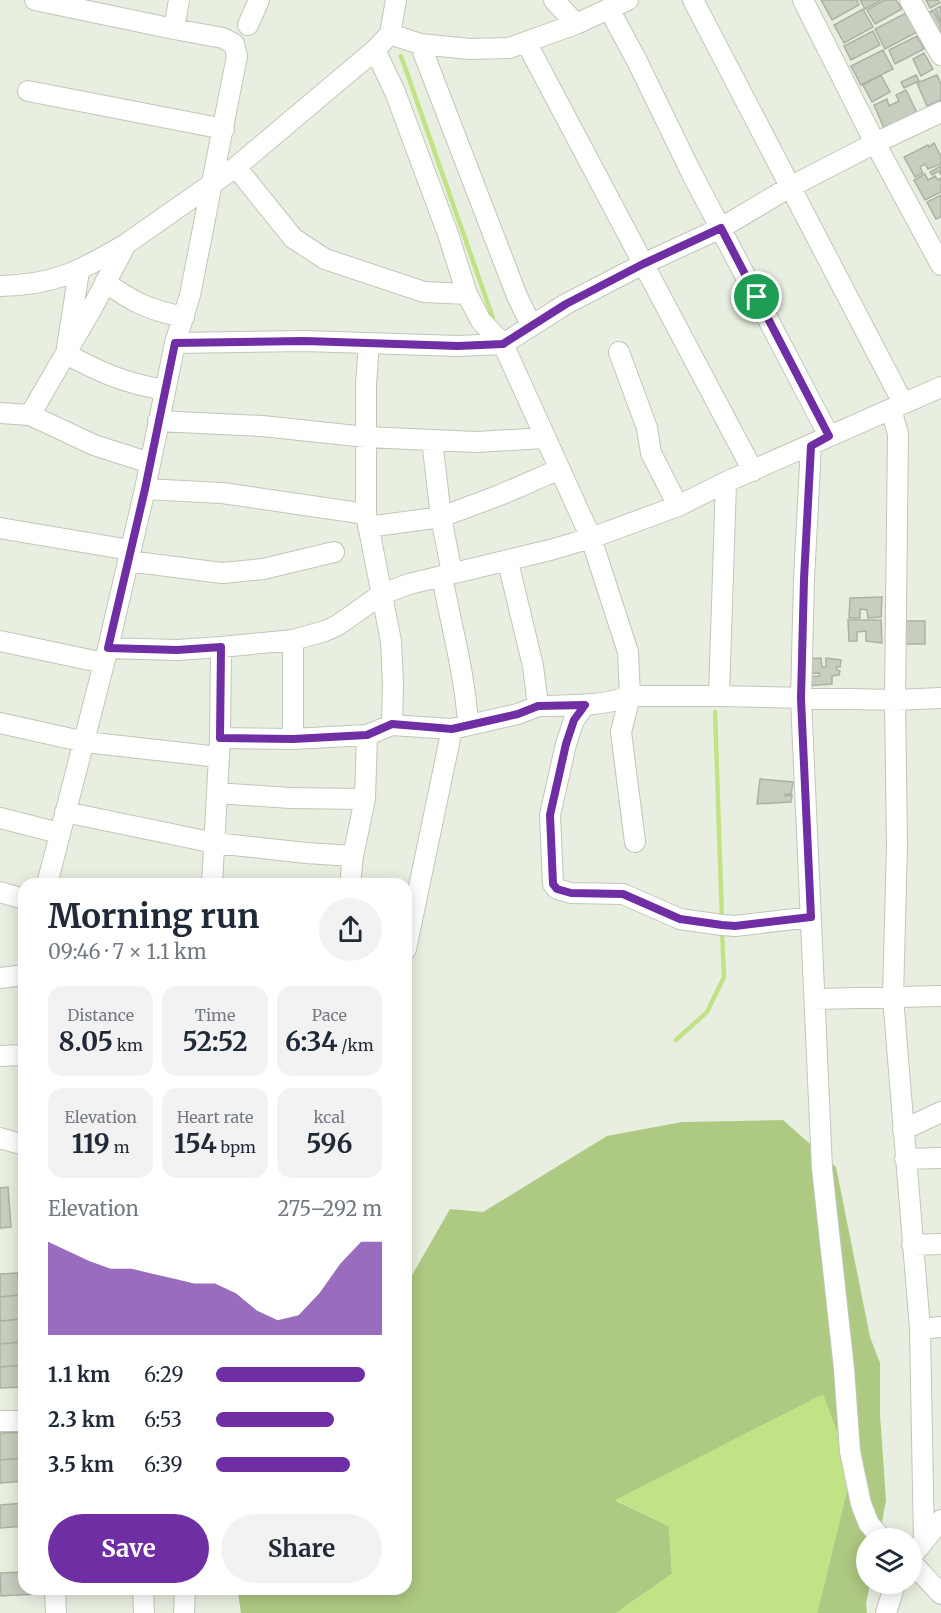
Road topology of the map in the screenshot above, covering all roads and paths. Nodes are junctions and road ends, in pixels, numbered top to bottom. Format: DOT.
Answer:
graph roads {
  1 [pos="36,0"];
  2 [pos="179,0"];
  3 [pos="258,0"];
  4 [pos="396,0"];
  5 [pos="554,0"];
  6 [pos="628,0"];
  7 [pos="693,0"];
  8 [pos="803,0"];
  9 [pos="910,0"];
  10 [pos="609,9"];
  11 [pos="576,24"];
  12 [pos="248,25"];
  13 [pos="174,28"];
  14 [pos="390,34"];
  15 [pos="526,42"];
  16 [pos="420,44"];
  17 [pos="375,50"];
  18 [pos="941,55"];
  19 [pos="28,91"];
  20 [pos="941,112"];
  21 [pos="224,129"];
  22 [pos="875,143"];
  23 [pos="236,167"];
  24 [pos="214,182"];
  25 [pos="790,187"];
  26 [pos="721,228"];
  27 [pos="126,244"];
  28 [pos="643,264"];
  29 [pos="941,265"];
  30 [pos="79,271"];
  31 [pos="105,282"];
  32 [pos="0,286"];
  33 [pos="467,294"];
  34 [pos="184,317"];
  35 [pos="531,325"];
  36 [pos="175,343"];
  37 [pos="369,343"];
  38 [pos="503,344"];
  39 [pos="619,352"];
  40 [pos="66,354"];
  41 [pos="941,387"];
  42 [pos="165,390"];
  43 [pos="897,406"];
  44 [pos="0,413"];
  45 [pos="30,415"];
  46 [pos="158,421"];
  47 [pos="829,436"];
  48 [pos="366,437"];
  49 [pos="544,438"];
  50 [pos="432,440"];
  51 [pos="811,446"];
  52 [pos="150,463"];
  53 [pos="560,469"];
  54 [pos="753,471"];
  55 [pos="726,482"];
  56 [pos="145,489"];
  57 [pos="678,506"];
  58 [pos="441,517"];
  59 [pos="367,520"];
  60 [pos="0,528"];
  61 [pos="591,538"];
  62 [pos="334,552"];
  63 [pos="129,556"];
  64 [pos="508,562"];
  65 [pos="447,575"];
  66 [pos="382,594"];
  67 [pos="293,640"];
  68 [pos="0,641"];
  69 [pos="221,647"];
  70 [pos="106,655"];
  71 [pos="630,696"];
  72 [pos="719,696"];
  73 [pos="941,698"];
  74 [pos="801,699"];
  75 [pos="895,700"];
  76 [pos="584,705"];
  77 [pos="546,706"];
  78 [pos="0,723"];
  79 [pos="392,724"];
  80 [pos="460,727"];
  81 [pos="367,735"];
  82 [pos="293,739"];
  83 [pos="85,742"];
  84 [pos="220,748"];
  85 [pos="217,793"];
  86 [pos="365,799"];
  87 [pos="65,812"];
  88 [pos="0,818"];
  89 [pos="58,834"];
  90 [pos="635,842"];
  91 [pos="216,843"];
  92 [pos="353,856"];
  93 [pos="48,878"];
  94 [pos="213,878"];
  95 [pos="351,878"];
  96 [pos="0,892"];
  97 [pos="18,897"];
  98 [pos="811,917"];
  99 [pos="412,924"];
  100 [pos="18,976"];
  101 [pos="0,978"];
  102 [pos="941,996"];
  103 [pos="893,997"];
  104 [pos="814,999"];
  105 [pos="18,1055"];
  106 [pos="0,1056"];
  107 [pos="941,1113"];
  108 [pos="903,1130"];
  109 [pos="0,1138"];
  110 [pos="18,1143"];
  111 [pos="941,1158"];
  112 [pos="905,1159"];
  113 [pos="912,1245"];
  114 [pos="941,1245"];
  115 [pos="941,1327"];
  116 [pos="920,1329"];
  117 [pos="932,1413"];
  118 [pos="0,1421"];
  119 [pos="18,1421"];
  120 [pos="941,1521"];
  121 [pos="872,1528"];
  122 [pos="920,1528"];
  123 [pos="922,1543"];
  124 [pos="922,1574"];
  125 [pos="892,1594"];
  126 [pos="941,1594"];
  127 [pos="55,1595"];
  128 [pos="143,1595"];
  129 [pos="185,1595"];
  130 [pos="56,1613"];
  131 [pos="144,1613"];
  132 [pos="184,1613"];
  133 [pos="886,1613"];
  1 -- 13 [label="street"];
  2 -- 13 [label="street"];
  3 -- 12 [label="street"];
  4 -- 14 [label="street"];
  5 -- 11 [label="street"];
  6 -- 10 [label="street"];
  7 -- 25 [label="street"];
  8 -- 22 [label="street"];
  9 -- 18 [label="street"];
  10 -- 11 [label="street"];
  10 -- 26 [label="street"];
  11 -- 15 [label="street"];
  13 -- 21 [label="street"];
  14 -- 16 [label="street"];
  14 -- 17 [label="street"];
  15 -- 16 [label="street"];
  15 -- 28 [label="street"];
  16 -- 35 [label="street"];
  17 -- 23 [label="street"];
  17 -- 33 [label="street"];
  19 -- 21 [label="street"];
  20 -- 22 [label="street"];
  21 -- 24 [label="street"];
  22 -- 25 [label="street"];
  22 -- 29 [label="street"];
  23 -- 24 [label="street"];
  23 -- 33 [label="street"];
  24 -- 27 [label="street"];
  24 -- 34 [label="street"];
  25 -- 26 [label="street"];
  25 -- 43 [label="street"];
  26 -- 28 [label="street"];
  26 -- 47 [label="street"];
  27 -- 30 [label="street"];
  27 -- 31 [label="street"];
  28 -- 35 [label="street"];
  28 -- 54 [label="street"];
  30 -- 32 [label="street"];
  30 -- 40 [label="street"];
  31 -- 34 [label="street"];
  31 -- 40 [label="street"];
  33 -- 38 [label="street"];
  34 -- 36 [label="street"];
  35 -- 38 [label="street"];
  36 -- 37 [label="street"];
  36 -- 42 [label="street"];
  37 -- 38 [label="street"];
  37 -- 48 [label="street"];
  38 -- 49 [label="street"];
  39 -- 57 [label="street"];
  40 -- 42 [label="street"];
  40 -- 45 [label="street"];
  41 -- 43 [label="street"];
  42 -- 46 [label="street"];
  43 -- 47 [label="street"];
  43 -- 75 [label="street"];
  44 -- 45 [label="street"];
  45 -- 52 [label="street"];
  46 -- 48 [label="street"];
  46 -- 52 [label="street"];
  47 -- 51 [label="street"];
  48 -- 50 [label="street"];
  48 -- 59 [label="street"];
  49 -- 50 [label="street"];
  49 -- 53 [label="street"];
  50 -- 58 [label="street"];
  51 -- 54 [label="street"];
  51 -- 74 [label="street"];
  52 -- 56 [label="street"];
  53 -- 58 [label="street"];
  53 -- 61 [label="street"];
  54 -- 55 [label="street"];
  55 -- 57 [label="street"];
  55 -- 72 [label="street"];
  56 -- 59 [label="street"];
  56 -- 63 [label="street"];
  57 -- 61 [label="street"];
  58 -- 59 [label="street"];
  58 -- 65 [label="street"];
  59 -- 66 [label="street"];
  60 -- 63 [label="street"];
  61 -- 64 [label="street"];
  61 -- 71 [label="street"];
  62 -- 63 [label="street"];
  63 -- 70 [label="street"];
  64 -- 65 [label="street"];
  64 -- 77 [label="street"];
  65 -- 66 [label="street"];
  65 -- 80 [label="street"];
  66 -- 67 [label="street"];
  66 -- 79 [label="street"];
  67 -- 69 [label="street"];
  67 -- 82 [label="street"];
  68 -- 70 [label="street"];
  69 -- 70 [label="street"];
  69 -- 84 [label="street"];
  70 -- 83 [label="street"];
  71 -- 72 [label="street"];
  71 -- 76 [label="street"];
  71 -- 90 [label="street"];
  72 -- 74 [label="street"];
  73 -- 75 [label="street"];
  74 -- 75 [label="street"];
  74 -- 98 [label="street"];
  75 -- 103 [label="street"];
  76 -- 77 [label="street"];
  76 -- 98 [label="street"];
  77 -- 80 [label="street"];
  78 -- 83 [label="street"];
  79 -- 80 [label="street"];
  79 -- 81 [label="street"];
  80 -- 99 [label="street"];
  81 -- 82 [label="street"];
  81 -- 86 [label="street"];
  82 -- 84 [label="street"];
  83 -- 84 [label="street"];
  83 -- 87 [label="street"];
  84 -- 85 [label="street"];
  85 -- 86 [label="street"];
  85 -- 91 [label="street"];
  86 -- 92 [label="street"];
  87 -- 89 [label="street"];
  87 -- 91 [label="street"];
  88 -- 89 [label="street"];
  89 -- 93 [label="street"];
  91 -- 92 [label="street"];
  91 -- 94 [label="street"];
  92 -- 95 [label="street"];
  96 -- 97 [label="street"];
  98 -- 104 [label="street"];
  100 -- 101 [label="street"];
  102 -- 103 [label="street"];
  103 -- 104 [label="street"];
  103 -- 108 [label="street"];
  104 -- 121 [label="street"];
  105 -- 106 [label="street"];
  107 -- 108 [label="street"];
  108 -- 112 [label="street"];
  109 -- 110 [label="street"];
  111 -- 112 [label="street"];
  112 -- 113 [label="street"];
  113 -- 114 [label="street"];
  113 -- 116 [label="street"];
  115 -- 116 [label="street"];
  116 -- 117 [label="street"];
  117 -- 122 [label="street"];
  118 -- 119 [label="street"];
  120 -- 123 [label="street"];
  124 -- 126 [label="street"];
  125 -- 133 [label="street"];
  127 -- 130 [label="street"];
  128 -- 131 [label="street"];
  129 -- 132 [label="street"];
}
